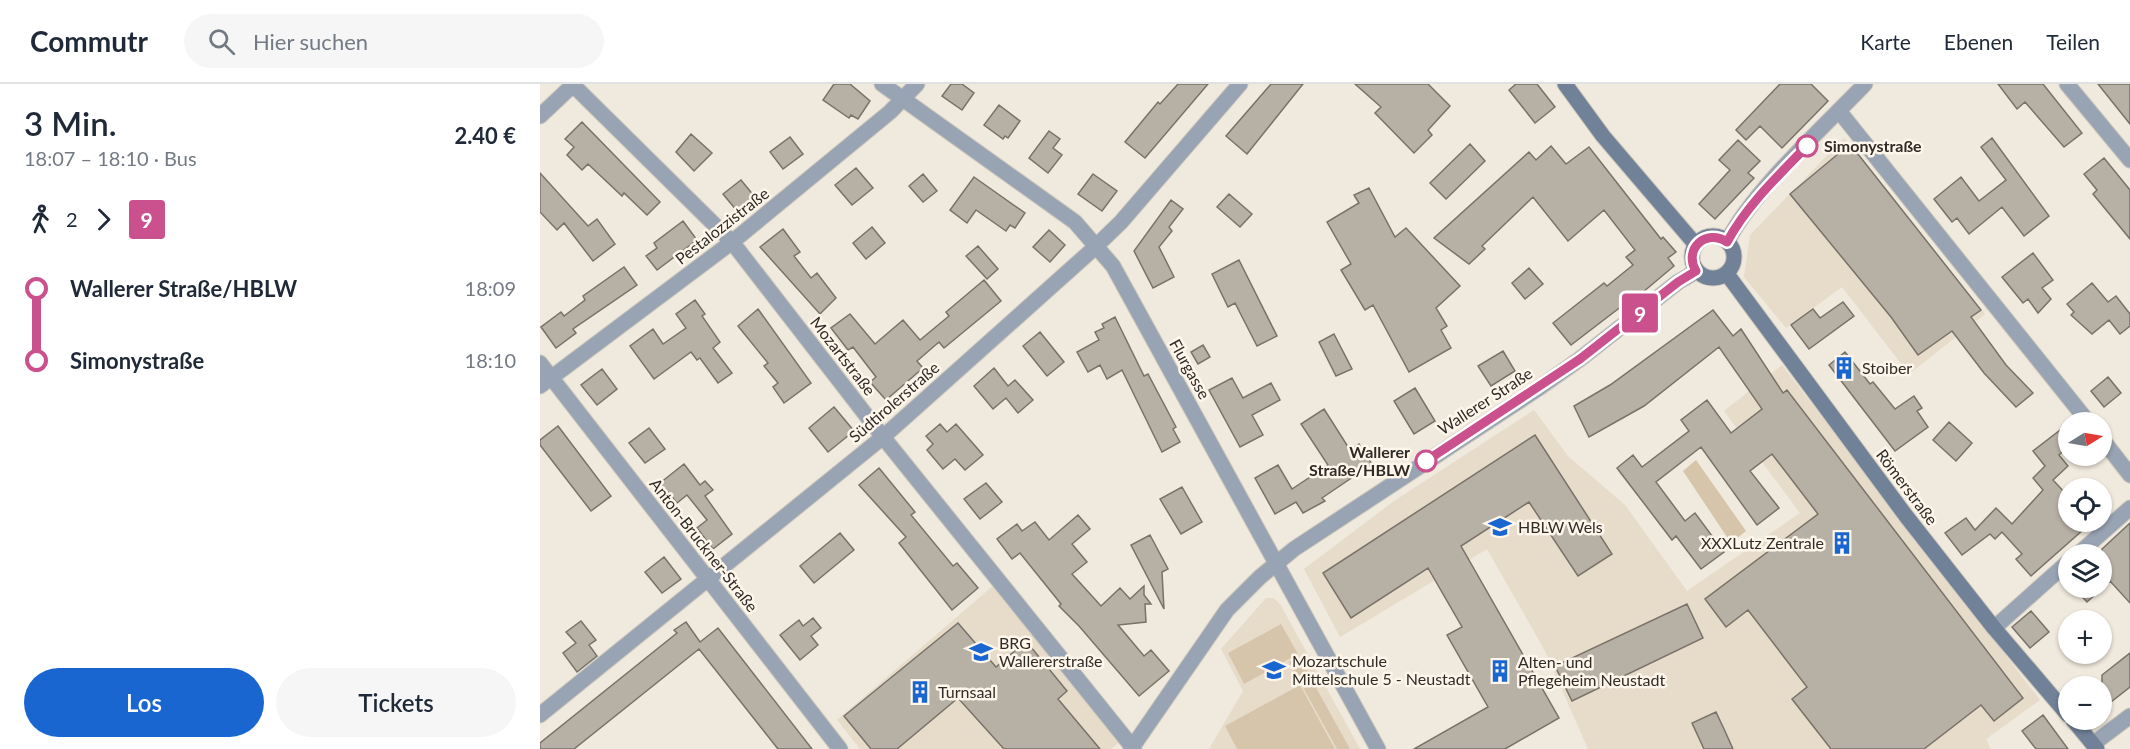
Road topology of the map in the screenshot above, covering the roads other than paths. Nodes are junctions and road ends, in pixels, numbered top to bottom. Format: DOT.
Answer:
graph roads {
  1 [pos="573,84"];
  2 [pos="882,84"];
  3 [pos="917,84"];
  4 [pos="1240,84"];
  5 [pos="1565,84"];
  6 [pos="1865,84"];
  7 [pos="2067,84"];
  8 [pos="903,99"];
  9 [pos="1839,111"];
  10 [pos="540,116"];
  11 [pos="2130,160"];
  12 [pos="732,242"];
  13 [pos="1727,242"];
  14 [pos="1696,244"];
  15 [pos="1096,245"];
  16 [pos="1696,271"];
  17 [pos="1727,274"];
  18 [pos="540,363"];
  19 [pos="545,382"];
  20 [pos="2080,412"];
  21 [pos="883,437"];
  22 [pos="2112,452"];
  23 [pos="2130,475"];
  24 [pos="2130,508"];
  25 [pos="2089,544"];
  26 [pos="1276,564"];
  27 [pos="2058,571"];
  28 [pos="709,580"];
  29 [pos="1994,628"];
  30 [pos="2058,703"];
  31 [pos="540,715"];
  32 [pos="2130,716"];
  33 [pos="2081,730"];
  34 [pos="2095,747"];
  35 [pos="1133,748"];
  36 [pos="840,749"];
  37 [pos="1378,749"];
  1 -- 10 [label="street"];
  1 -- 12 [label="street, Mozartstraße"];
  2 -- 8 [label="street, Flurgasse"];
  3 -- 8 [label="street, Pestalozzistraße"];
  4 -- 15 [label="street, Südtirolerstraße"];
  5 -- 14 [label="main road"];
  6 -- 9 [label="street"];
  7 -- 11 [label="street"];
  8 -- 12 [label="street, Pestalozzistraße"];
  8 -- 15 [label="street, Flurgasse"];
  9 -- 13 [label="street"];
  9 -- 20 [label="street"];
  12 -- 19 [label="street, Pestalozzistraße"];
  12 -- 21 [label="street, Mozartstraße"];
  13 -- 14 [label="main road"];
  13 -- 17 [label="main road"];
  14 -- 16 [label="main road"];
  15 -- 21 [label="street, Südtirolerstraße"];
  15 -- 26 [label="street, Flurgasse"];
  16 -- 17 [label="main road"];
  16 -- 26 [label="street, Wallerer Straße"];
  17 -- 29 [label="main road, Römerstraße"];
  18 -- 19 [label="street, Anton-Bruckner-Straße"];
  19 -- 28 [label="street, Anton-Bruckner-Straße"];
  21 -- 28 [label="street, Südtirolerstraße"];
  21 -- 35 [label="street, Mozartstraße"];
  22 -- 23 [label="street"];
  24 -- 25 [label="street"];
  26 -- 35 [label="street, Wallerer Straße"];
  26 -- 37 [label="street, Flurgasse"];
  27 -- 29 [label="street"];
  28 -- 31 [label="street, Südtirolerstraße"];
  28 -- 36 [label="street, Anton-Bruckner-Straße"];
  29 -- 30 [label="main road, Römerstraße"];
  32 -- 34 [label="street"];
  33 -- 34 [label="main road"];
}
